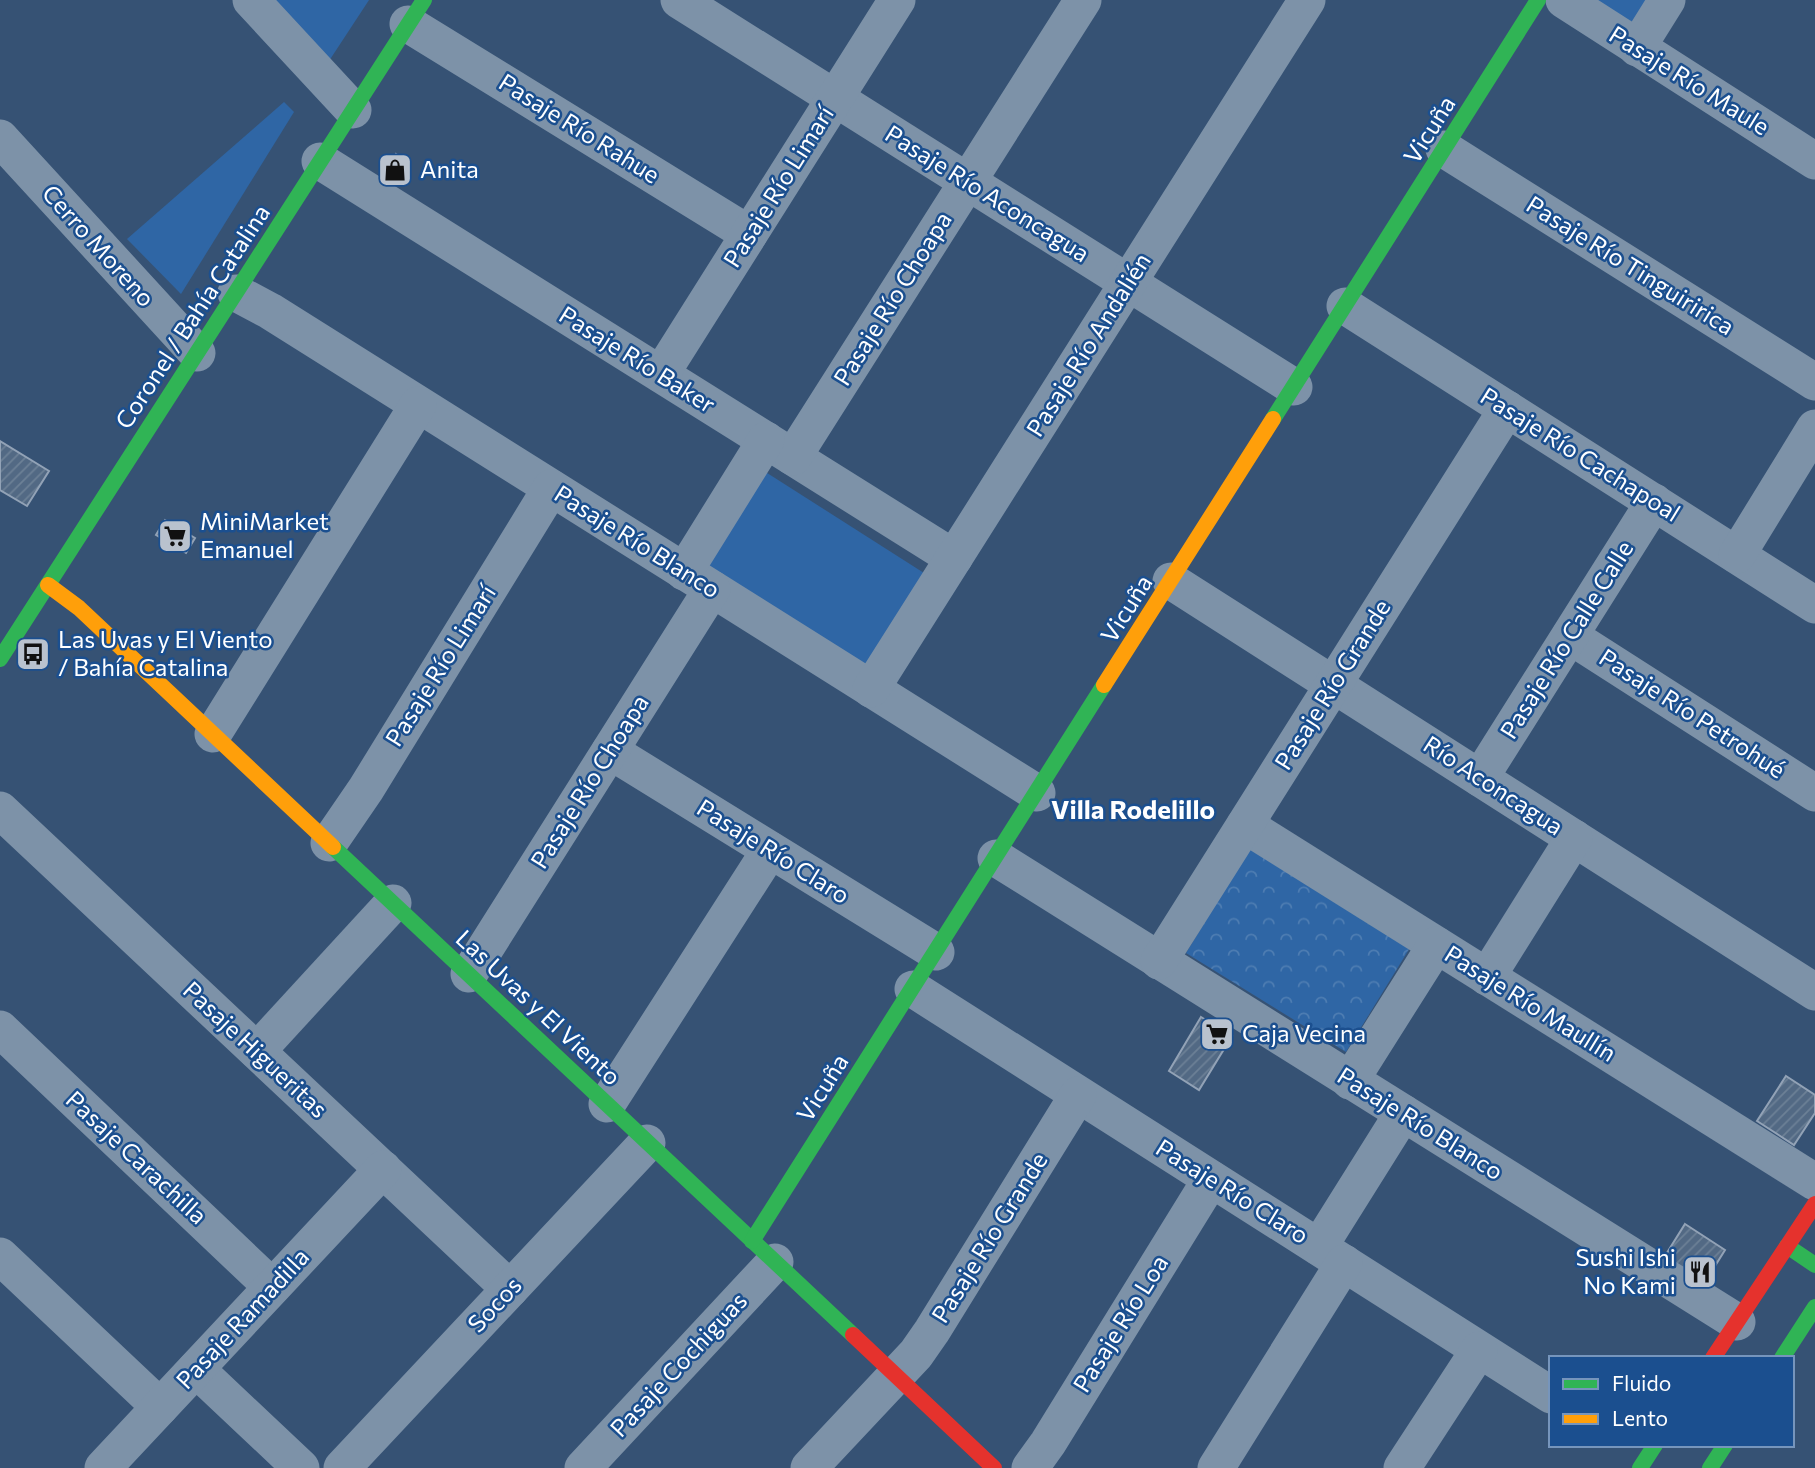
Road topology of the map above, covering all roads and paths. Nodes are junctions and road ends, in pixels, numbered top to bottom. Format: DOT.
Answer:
graph roads {
  1 [pos="251,0"];
  2 [pos="680,0"];
  3 [pos="897,0"];
  4 [pos="1083,0"];
  5 [pos="1307,0"];
  6 [pos="1538,0"];
  7 [pos="1564,0"];
  8 [pos="1667,0"];
  9 [pos="416,12"];
  10 [pos="1637,48"];
  11 [pos="835,98"];
  12 [pos="353,110"];
  13 [pos="0,138"];
  14 [pos="1444,149"];
  15 [pos="320,160"];
  16 [pos="1815,161"];
  17 [pos="968,181"];
  18 [pos="749,234"];
  19 [pos="1128,283"];
  20 [pos="236,293"];
  21 [pos="1345,306"];
  22 [pos="197,353"];
  23 [pos="661,374"];
  24 [pos="1815,382"];
  25 [pos="1294,387"];
  26 [pos="418,405"];
  27 [pos="1507,409"];
  28 [pos="1815,428"];
  29 [pos="780,448"];
  30 [pos="551,488"];
  31 [pos="1654,502"];
  32 [pos="1737,555"];
  33 [pos="954,558"];
  34 [pos="698,581"];
  35 [pos="1171,581"];
  36 [pos="48,585"];
  37 [pos="1815,604"];
  38 [pos="1570,636"];
  39 [pos="0,659"];
  40 [pos="1333,684"];
  41 [pos="871,689"];
  42 [pos="213,734"];
  43 [pos="610,751"];
  44 [pos="1480,778"];
  45 [pos="1037,793"];
  46 [pos="1815,793"];
  47 [pos="0,810"];
  48 [pos="1245,825"];
  49 [pos="1574,838"];
  50 [pos="330,844"];
  51 [pos="770,850"];
  52 [pos="996,858"];
  53 [pos="393,904"];
  54 [pos="1436,945"];
  55 [pos="936,952"];
  56 [pos="1159,961"];
  57 [pos="469,974"];
  58 [pos="1487,977"];
  59 [pos="913,989"];
  60 [pos="1815,992"];
  61 [pos="0,1030"];
  62 [pos="257,1051"];
  63 [pos="1350,1081"];
  64 [pos="1078,1095"];
  65 [pos="607,1104"];
  66 [pos="1403,1113"];
  67 [pos="648,1143"];
  68 [pos="383,1169"];
  69 [pos="1211,1179"];
  70 [pos="1815,1182"];
  71 [pos="1815,1204"];
  72 [pos="1787,1246"];
  73 [pos="764,1252"];
  74 [pos="1331,1255"];
  75 [pos="0,1256"];
  76 [pos="1815,1265"];
  77 [pos="272,1287"];
  78 [pos="510,1289"];
  79 [pos="1815,1307"];
  80 [pos="1737,1322"];
  81 [pos="1479,1350"];
  82 [pos="1714,1356"];
  83 [pos="1783,1356"];
  84 [pos="195,1369"];
  85 [pos="895,1376"];
  86 [pos="1549,1394"];
  87 [pos="160,1407"];
  88 [pos="1724,1447"];
  89 [pos="103,1468"];
  90 [pos="302,1468"];
  91 [pos="342,1468"];
  92 [pos="583,1468"];
  93 [pos="809,1468"];
  94 [pos="994,1468"];
  95 [pos="1030,1468"];
  96 [pos="1216,1468"];
  97 [pos="1402,1468"];
  98 [pos="1710,1468"];
  1 -- 12 [label="street"];
  2 -- 11 [label="street, Pasaje Río Aconcagua"];
  3 -- 11 [label="street, Pasaje Río Limarí"];
  4 -- 17 [label="street, Pasaje Río Choapa"];
  5 -- 19 [label="street, Pasaje Río Andalién"];
  6 -- 14 [label="street, Vicuña"];
  7 -- 10 [label="street, Pasaje Río Maule"];
  8 -- 10 [label="street"];
  9 -- 12 [label="street, Coronel / Bahía Catalina"];
  9 -- 18 [label="street, Pasaje Río Rahue"];
  10 -- 16 [label="street, Pasaje Río Maule"];
  11 -- 17 [label="street, Pasaje Río Aconcagua"];
  11 -- 18 [label="street, Pasaje Río Limarí"];
  12 -- 15 [label="street, Coronel / Bahía Catalina"];
  13 -- 22 [label="street, Cerro Moreno"];
  14 -- 21 [label="street, Vicuña"];
  14 -- 24 [label="street, Pasaje Río Tinguiririca"];
  15 -- 20 [label="street, Coronel / Bahía Catalina"];
  15 -- 23 [label="street, Pasaje Río Baker"];
  17 -- 19 [label="street, Pasaje Río Aconcagua"];
  17 -- 29 [label="street, Pasaje Río Choapa"];
  18 -- 23 [label="street, Pasaje Río Limarí"];
  19 -- 25 [label="street, Pasaje Río Aconcagua"];
  19 -- 33 [label="street, Pasaje Río Andalién"];
  20 -- 22 [label="street, Coronel / Bahía Catalina"];
  20 -- 26 [label="street, Pasaje Río Blanco"];
  21 -- 25 [label="street, Vicuña"];
  21 -- 27 [label="street, Pasaje Río Cachapoal"];
  22 -- 36 [label="street, Coronel / Bahía Catalina"];
  23 -- 29 [label="street, Pasaje Río Baker"];
  25 -- 35 [label="street, Vicuña"];
  26 -- 30 [label="street, Pasaje Río Blanco"];
  26 -- 42 [label="street"];
  27 -- 31 [label="street, Pasaje Río Cachapoal"];
  27 -- 40 [label="street, Pasaje Río Grande"];
  28 -- 32 [label="street"];
  29 -- 33 [label="street, Pasaje Río Baker"];
  29 -- 34 [label="street, Pasaje Río Choapa"];
  30 -- 34 [label="street, Pasaje Río Blanco"];
  30 -- 50 [label="street, Pasaje Río Limarí"];
  31 -- 32 [label="street, Pasaje Río Cachapoal"];
  31 -- 38 [label="street, Pasaje Río Calle Calle"];
  32 -- 37 [label="street, Pasaje Río Cachapoal"];
  33 -- 41 [label="street, Pasaje Río Andalién"];
  34 -- 41 [label="street, Pasaje Río Blanco"];
  34 -- 43 [label="street, Pasaje Río Choapa"];
  35 -- 40 [label="street, Río Aconcagua"];
  35 -- 45 [label="street, Vicuña"];
  36 -- 39 [label="street, Coronel / Bahía Catalina"];
  36 -- 42 [label="street, Las Uvas y El Viento"];
  38 -- 44 [label="street, Pasaje Río Calle Calle"];
  38 -- 46 [label="street, Pasaje Río Petrohué"];
  40 -- 44 [label="street, Río Aconcagua"];
  40 -- 48 [label="street, Pasaje Río Grande"];
  41 -- 45 [label="street, Pasaje Río Blanco"];
  42 -- 50 [label="street, Las Uvas y El Viento"];
  43 -- 51 [label="street, Pasaje Río Claro"];
  43 -- 57 [label="street, Pasaje Río Choapa"];
  44 -- 49 [label="street, Río Aconcagua"];
  45 -- 52 [label="street, Vicuña"];
  47 -- 62 [label="street, Pasaje Higueritas"];
  48 -- 54 [label="street, Pasaje Río Maullín"];
  48 -- 56 [label="street, Pasaje Río Grande"];
  49 -- 58 [label="street"];
  49 -- 60 [label="street, Río Aconcagua"];
  50 -- 53 [label="street, Las Uvas y El Viento"];
  51 -- 55 [label="street, Pasaje Río Claro"];
  51 -- 65 [label="street"];
  52 -- 55 [label="street, Vicuña"];
  52 -- 56 [label="street, Pasaje Río Blanco"];
  53 -- 57 [label="street, Las Uvas y El Viento"];
  53 -- 62 [label="street"];
  54 -- 58 [label="street, Pasaje Río Maullín"];
  54 -- 63 [label="street"];
  55 -- 59 [label="street, Vicuña"];
  56 -- 63 [label="street, Pasaje Río Blanco"];
  57 -- 65 [label="street, Las Uvas y El Viento"];
  58 -- 70 [label="street, Pasaje Río Maullín"];
  59 -- 64 [label="street, Pasaje Río Claro"];
  59 -- 73 [label="street, Vicuña"];
  61 -- 77 [label="street, Pasaje Carachilla"];
  62 -- 68 [label="street, Pasaje Higueritas"];
  63 -- 66 [label="street, Pasaje Río Blanco"];
  64 -- 69 [label="street, Pasaje Río Claro"];
  64 -- 85 [label="street, Pasaje Río Grande"];
  65 -- 67 [label="street, Las Uvas y El Viento"];
  66 -- 74 [label="street"];
  66 -- 80 [label="street, Pasaje Río Blanco"];
  67 -- 73 [label="street, Las Uvas y El Viento"];
  67 -- 78 [label="street, Socos"];
  68 -- 77 [label="street, Pasaje Ramadilla"];
  68 -- 78 [label="street, Pasaje Higueritas"];
  69 -- 74 [label="street, Pasaje Río Claro"];
  69 -- 95 [label="street, Pasaje Río Loa"];
  71 -- 72 [label="street"];
  72 -- 76 [label="street"];
  72 -- 80 [label="street"];
  73 -- 85 [label="street, Las Uvas y El Viento"];
  73 -- 92 [label="street, Pasaje Cochiguas"];
  74 -- 81 [label="street, Pasaje Río Claro"];
  74 -- 96 [label="street"];
  75 -- 87 [label="street"];
  77 -- 84 [label="street, Pasaje Ramadilla"];
  78 -- 91 [label="street, Socos"];
  79 -- 83 [label="street"];
  80 -- 82 [label="street"];
  81 -- 86 [label="street, Pasaje Río Claro"];
  81 -- 97 [label="street"];
  84 -- 87 [label="street, Pasaje Ramadilla"];
  84 -- 90 [label="street"];
  85 -- 93 [label="street, Pasaje Río Grande"];
  85 -- 94 [label="street, Las Uvas y El Viento"];
  87 -- 89 [label="street, Pasaje Ramadilla"];
  88 -- 98 [label="street"];
}
